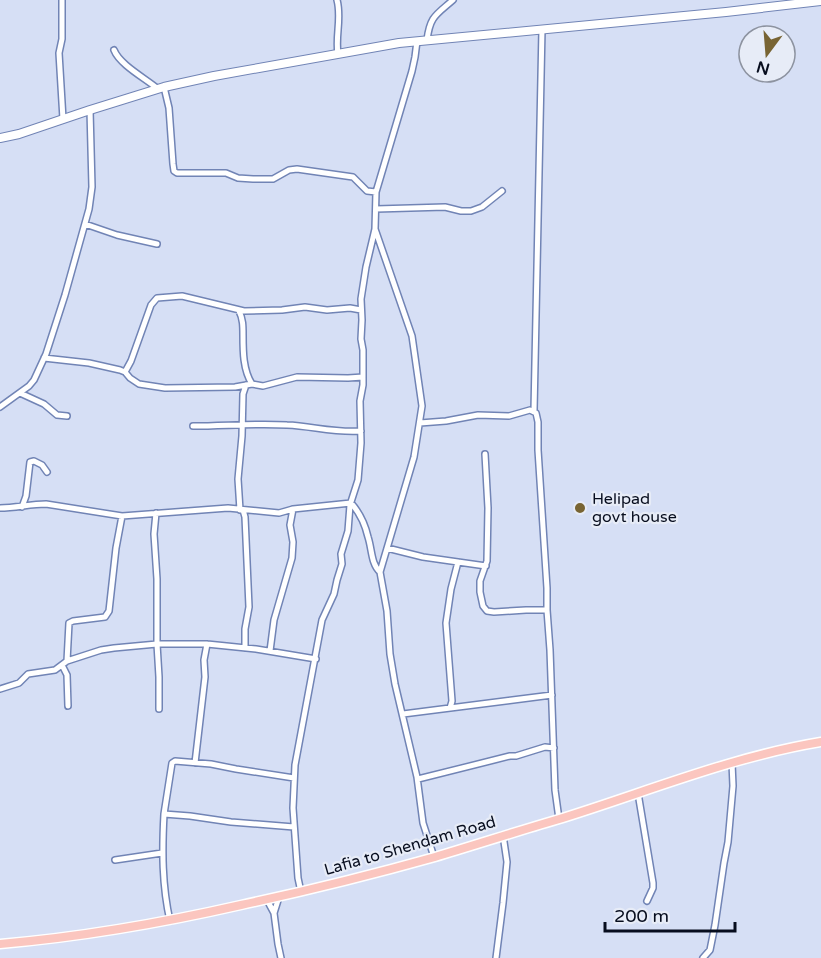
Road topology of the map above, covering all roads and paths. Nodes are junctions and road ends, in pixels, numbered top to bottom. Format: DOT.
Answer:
graph roads {
  1 [pos="62,0"];
  2 [pos="337,0"];
  3 [pos="453,0"];
  4 [pos="821,1"];
  5 [pos="542,29"];
  6 [pos="427,40"];
  7 [pos="417,41"];
  8 [pos="114,50"];
  9 [pos="338,54"];
  10 [pos="161,88"];
  11 [pos="90,110"];
  12 [pos="63,119"];
  13 [pos="0,138"];
  14 [pos="502,191"];
  15 [pos="375,192"];
  16 [pos="376,209"];
  17 [pos="85,224"];
  18 [pos="375,229"];
  19 [pos="157,244"];
  20 [pos="361,310"];
  21 [pos="244,314"];
  22 [pos="44,358"];
  23 [pos="125,372"];
  24 [pos="363,377"];
  25 [pos="246,385"];
  26 [pos="20,393"];
  27 [pos="0,407"];
  28 [pos="534,411"];
  29 [pos="67,416"];
  30 [pos="420,423"];
  31 [pos="243,425"];
  32 [pos="193,426"];
  33 [pos="361,431"];
  34 [pos="485,454"];
  35 [pos="47,472"];
  36 [pos="26,496"];
  37 [pos="351,502"];
  38 [pos="33,504"];
  39 [pos="22,507"];
  40 [pos="0,508"];
  41 [pos="293,509"];
  42 [pos="241,510"];
  43 [pos="156,513"];
  44 [pos="122,516"];
  45 [pos="362,519"];
  46 [pos="349,521"];
  47 [pos="387,548"];
  48 [pos="458,562"];
  49 [pos="486,566"];
  50 [pos="380,573"];
  51 [pos="547,610"];
  52 [pos="157,644"];
  53 [pos="207,644"];
  54 [pos="245,648"];
  55 [pos="270,651"];
  56 [pos="316,659"];
  57 [pos="65,663"];
  58 [pos="0,688"];
  59 [pos="552,695"];
  60 [pos="452,701"];
  61 [pos="68,706"];
  62 [pos="458,707"];
  63 [pos="450,708"];
  64 [pos="159,709"];
  65 [pos="403,714"];
  66 [pos="821,742"];
  67 [pos="554,748"];
  68 [pos="195,763"];
  69 [pos="732,763"];
  70 [pos="294,778"];
  71 [pos="417,779"];
  72 [pos="638,793"];
  73 [pos="164,814"];
  74 [pos="559,819"];
  75 [pos="294,827"];
  76 [pos="503,835"];
  77 [pos="162,853"];
  78 [pos="434,857"];
  79 [pos="116,860"];
  80 [pos="301,892"];
  81 [pos="279,897"];
  82 [pos="267,900"];
  83 [pos="647,901"];
  84 [pos="274,913"];
  85 [pos="170,921"];
  86 [pos="0,944"];
  87 [pos="281,958"];
  88 [pos="496,958"];
  89 [pos="703,958"];
  1 -- 12 [label="street"];
  2 -- 9 [label="street"];
  3 -- 6 [label="street"];
  4 -- 5 [label="street"];
  5 -- 6 [label="street"];
  5 -- 28 [label="street"];
  6 -- 7 [label="street"];
  7 -- 9 [label="street"];
  7 -- 15 [label="street"];
  8 -- 10 [label="street"];
  9 -- 10 [label="street"];
  10 -- 11 [label="street"];
  10 -- 15 [label="street"];
  11 -- 12 [label="street"];
  11 -- 17 [label="street"];
  12 -- 13 [label="street"];
  14 -- 16 [label="street"];
  15 -- 16 [label="street"];
  16 -- 18 [label="street"];
  17 -- 19 [label="street"];
  17 -- 22 [label="street"];
  18 -- 20 [label="street"];
  18 -- 30 [label="street"];
  20 -- 21 [label="street"];
  20 -- 24 [label="street"];
  21 -- 23 [label="street"];
  21 -- 25 [label="street"];
  22 -- 23 [label="street"];
  22 -- 26 [label="street"];
  23 -- 25 [label="street"];
  24 -- 25 [label="street"];
  24 -- 33 [label="street"];
  25 -- 31 [label="street"];
  26 -- 27 [label="street"];
  26 -- 29 [label="street"];
  28 -- 30 [label="street"];
  28 -- 51 [label="street"];
  30 -- 47 [label="street"];
  31 -- 32 [label="street"];
  31 -- 33 [label="street"];
  31 -- 42 [label="street"];
  33 -- 37 [label="street"];
  34 -- 49 [label="street"];
  35 -- 36 [label="street"];
  36 -- 38 [label="street"];
  36 -- 39 [label="street"];
  37 -- 41 [label="street"];
  37 -- 45 [label="street"];
  37 -- 46 [label="street"];
  38 -- 39 [label="street"];
  38 -- 44 [label="street"];
  39 -- 40 [label="street"];
  41 -- 42 [label="street"];
  41 -- 55 [label="street"];
  42 -- 43 [label="street"];
  42 -- 54 [label="street"];
  43 -- 44 [label="street"];
  43 -- 52 [label="street"];
  44 -- 57 [label="street"];
  45 -- 46 [label="street"];
  45 -- 50 [label="street"];
  46 -- 56 [label="street"];
  47 -- 48 [label="street"];
  47 -- 50 [label="street"];
  48 -- 49 [label="street"];
  48 -- 60 [label="street"];
  49 -- 51 [label="street"];
  50 -- 65 [label="street"];
  51 -- 59 [label="street"];
  52 -- 53 [label="street"];
  52 -- 57 [label="street"];
  52 -- 64 [label="street"];
  53 -- 54 [label="street"];
  53 -- 68 [label="street"];
  54 -- 55 [label="street"];
  55 -- 56 [label="street"];
  56 -- 70 [label="street"];
  57 -- 58 [label="street"];
  57 -- 61 [label="street"];
  59 -- 62 [label="street"];
  59 -- 67 [label="street"];
  60 -- 62 [label="street"];
  60 -- 63 [label="street"];
  62 -- 63 [label="street"];
  63 -- 65 [label="street"];
  65 -- 71 [label="street"];
  66 -- 69 [label="main road, Lafia to Shendam Road"];
  67 -- 71 [label="street"];
  67 -- 74 [label="street"];
  68 -- 70 [label="street"];
  68 -- 73 [label="street"];
  69 -- 72 [label="main road, Lafia to Shendam Road"];
  69 -- 89 [label="street"];
  70 -- 75 [label="street"];
  71 -- 78 [label="street"];
  72 -- 74 [label="main road, Lafia to Shendam Road"];
  72 -- 83 [label="street"];
  73 -- 75 [label="street"];
  73 -- 77 [label="street"];
  74 -- 76 [label="main road, Lafia to Shendam Road"];
  75 -- 80 [label="street"];
  76 -- 78 [label="main road, Lafia to Shendam Road"];
  76 -- 88 [label="street"];
  77 -- 79 [label="street"];
  77 -- 85 [label="street"];
  78 -- 80 [label="main road, Lafia to Shendam Road"];
  80 -- 81 [label="main road, Lafia to Shendam Road"];
  81 -- 82 [label="main road, Lafia to Shendam Road"];
  81 -- 84 [label="street"];
  82 -- 84 [label="street"];
  82 -- 85 [label="main road, Lafia to Shendam Road"];
  84 -- 87 [label="street"];
  85 -- 86 [label="main road, Lafia to Shendam Road"];
}
